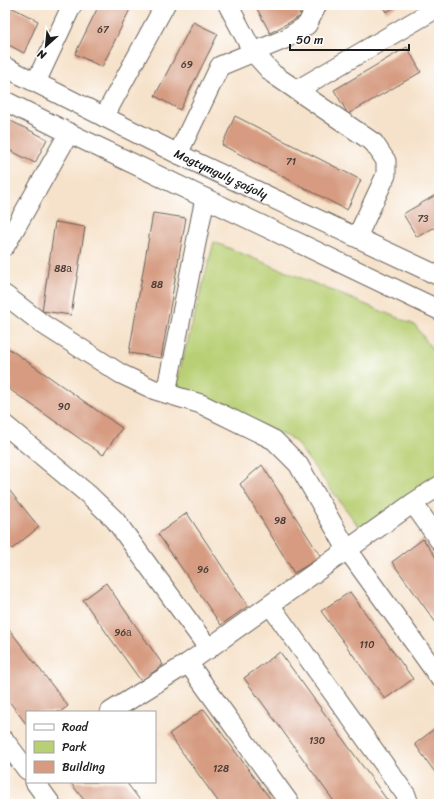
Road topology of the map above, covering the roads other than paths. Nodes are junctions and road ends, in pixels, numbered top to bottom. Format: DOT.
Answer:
graph roads {
  1 [pos="72,5"];
  2 [pos="165,5"];
  3 [pos="228,5"];
  4 [pos="317,5"];
  5 [pos="439,7"];
  6 [pos="253,52"];
  7 [pos="5,67"];
  8 [pos="36,82"];
  9 [pos="297,90"];
  10 [pos="5,101"];
  11 [pos="104,117"];
  12 [pos="69,133"];
  13 [pos="178,154"];
  14 [pos="205,198"];
  15 [pos="357,237"];
  16 [pos="5,246"];
  17 [pos="439,276"];
  18 [pos="5,295"];
  19 [pos="439,310"];
  20 [pos="166,393"];
  21 [pos="5,425"];
  22 [pos="439,486"];
  23 [pos="413,503"];
  24 [pos="439,540"];
  25 [pos="347,549"];
  26 [pos="270,605"];
  27 [pos="209,649"];
  28 [pos="188,663"];
  29 [pos="439,677"];
  30 [pos="112,711"];
  31 [pos="5,741"];
  32 [pos="25,763"];
  33 [pos="36,783"];
  34 [pos="51,804"];
  35 [pos="290,804"];
  36 [pos="409,804"];
  1 -- 8 [label="street"];
  2 -- 11 [label="street"];
  3 -- 6 [label="street"];
  4 -- 6 [label="street"];
  5 -- 9 [label="street"];
  6 -- 9 [label="street"];
  6 -- 13 [label="street"];
  7 -- 8 [label="street, Magtymguly şaýoly"];
  8 -- 11 [label="street, Magtymguly şaýoly"];
  9 -- 15 [label="street"];
  10 -- 12 [label="street"];
  11 -- 13 [label="street, Magtymguly şaýoly"];
  12 -- 14 [label="street"];
  12 -- 16 [label="street"];
  13 -- 15 [label="street, Magtymguly şaýoly"];
  14 -- 19 [label="street"];
  14 -- 20 [label="street"];
  15 -- 17 [label="street, Magtymguly şaýoly"];
  18 -- 20 [label="street"];
  20 -- 25 [label="street"];
  21 -- 27 [label="street"];
  22 -- 23 [label="street"];
  23 -- 24 [label="street"];
  23 -- 25 [label="street"];
  25 -- 26 [label="street"];
  25 -- 29 [label="street"];
  26 -- 27 [label="street"];
  26 -- 36 [label="street"];
  27 -- 28 [label="street"];
  28 -- 30 [label="street"];
  28 -- 35 [label="street"];
  31 -- 32 [label="street"];
  33 -- 34 [label="street"];
}
